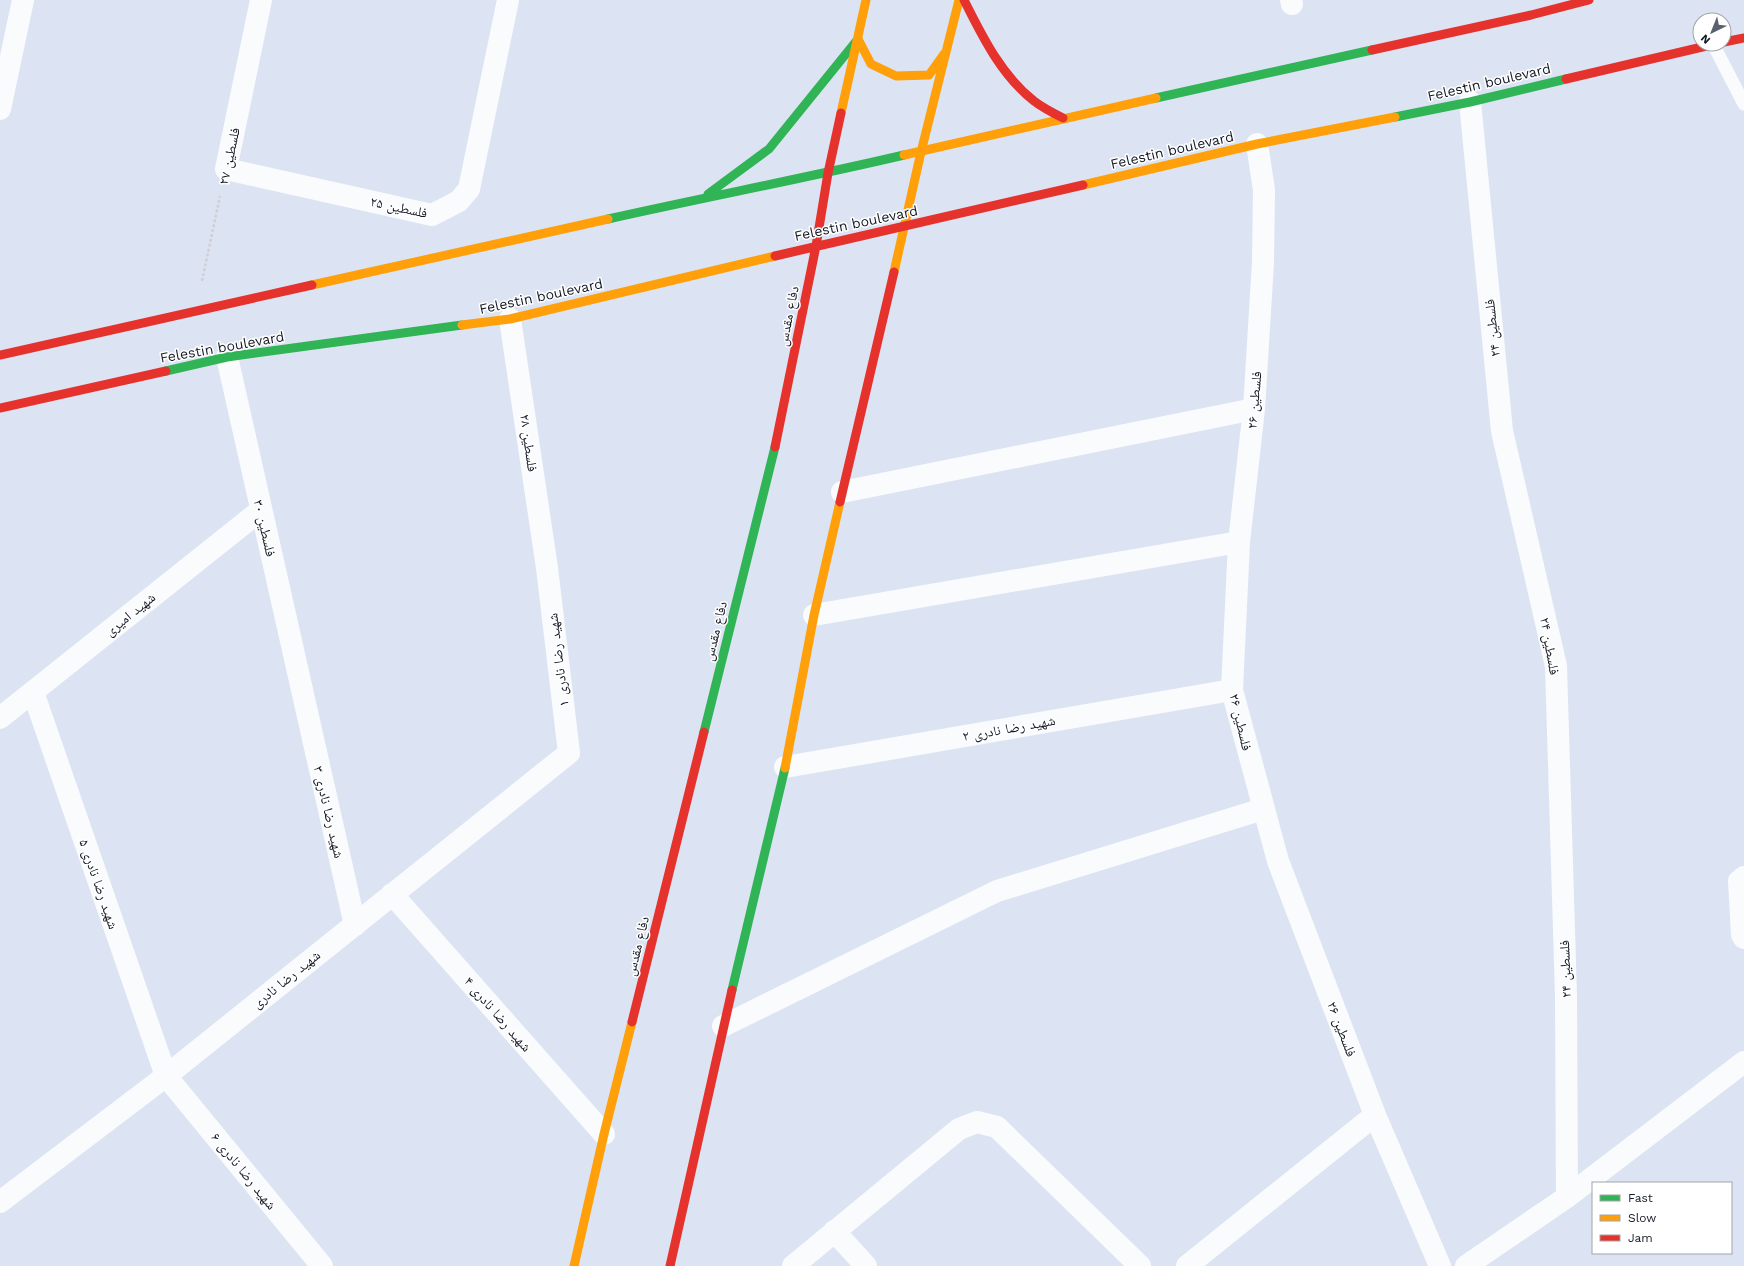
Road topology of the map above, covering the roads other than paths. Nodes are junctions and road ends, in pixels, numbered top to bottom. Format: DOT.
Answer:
graph roads {
  1 [pos="23,0"];
  2 [pos="261,0"];
  3 [pos="508,0"];
  4 [pos="866,0"];
  5 [pos="960,0"];
  6 [pos="964,0"];
  7 [pos="1589,0"];
  8 [pos="1744,38"];
  9 [pos="858,39"];
  10 [pos="1732,40"];
  11 [pos="948,48"];
  12 [pos="1692,49"];
  13 [pos="1718,52"];
  14 [pos="4,73"];
  15 [pos="1470,102"];
  16 [pos="1744,104"];
  17 [pos="0,109"];
  18 [pos="1063,118"];
  19 [pos="1257,144"];
  20 [pos="921,152"];
  21 [pos="226,169"];
  22 [pos="828,173"];
  23 [pos="702,198"];
  24 [pos="905,227"];
  25 [pos="816,246"];
  26 [pos="510,319"];
  27 [pos="0,355"];
  28 [pos="227,357"];
  29 [pos="0,408"];
  30 [pos="1254,408"];
  31 [pos="842,492"];
  32 [pos="261,510"];
  33 [pos="1239,542"];
  34 [pos="547,568"];
  35 [pos="814,615"];
  36 [pos="1232,690"];
  37 [pos="33,692"];
  38 [pos="304,700"];
  39 [pos="0,718"];
  40 [pos="569,753"];
  41 [pos="785,767"];
  42 [pos="1263,809"];
  43 [pos="1744,877"];
  44 [pos="392,894"];
  45 [pos="355,925"];
  46 [pos="1744,938"];
  47 [pos="723,1026"];
  48 [pos="1744,1062"];
  49 [pos="166,1076"];
  50 [pos="1375,1116"];
  51 [pos="604,1134"];
  52 [pos="1567,1197"];
  53 [pos="0,1202"];
  54 [pos="834,1231"];
  55 [pos="322,1266"];
  56 [pos="574,1266"];
  57 [pos="670,1266"];
  58 [pos="793,1266"];
  59 [pos="866,1266"];
  60 [pos="1140,1266"];
  61 [pos="1187,1266"];
  62 [pos="1440,1266"];
  63 [pos="1466,1266"];
  1 -- 14 [label="street"];
  2 -- 21 [label="street, فلسطین ۲۷"];
  3 -- 21 [label="street, فلسطین ۲۵"];
  4 -- 9 [label="main road, دفاع مقدس"];
  5 -- 11 [label="main road"];
  6 -- 18 [label="main road"];
  7 -- 18 [label="main road"];
  8 -- 10 [label="main road"];
  9 -- 11 [label="main road"];
  9 -- 22 [label="main road, دفاع مقدس"];
  9 -- 23 [label="main road"];
  11 -- 20 [label="main road"];
  12 -- 15 [label="main road, Felestin boulevard"];
  13 -- 16 [label="lane"];
  14 -- 17 [label="street"];
  15 -- 19 [label="main road, Felestin boulevard"];
  15 -- 52 [label="street, فلسطین ۲۴"];
  18 -- 20 [label="main road"];
  19 -- 24 [label="main road, Felestin boulevard"];
  19 -- 30 [label="street, فلسطین ۲۶"];
  20 -- 22 [label="main road"];
  20 -- 24 [label="main road"];
  22 -- 23 [label="main road"];
  22 -- 25 [label="main road, دفاع مقدس"];
  23 -- 27 [label="main road"];
  24 -- 25 [label="main road, Felestin boulevard"];
  24 -- 31 [label="main road"];
  25 -- 26 [label="main road, Felestin boulevard"];
  25 -- 51 [label="main road, دفاع مقدس"];
  26 -- 28 [label="main road, Felestin boulevard"];
  26 -- 34 [label="street, فلسطین ۲۸"];
  28 -- 29 [label="main road, Felestin boulevard"];
  28 -- 32 [label="street, فلسطین ۳۰"];
  30 -- 31 [label="street"];
  30 -- 33 [label="street, فلسطین ۲۶"];
  31 -- 35 [label="main road"];
  32 -- 37 [label="street, شهید امیری"];
  32 -- 38 [label="street, فلسطین ۳۰"];
  33 -- 35 [label="street"];
  33 -- 36 [label="street, فلسطین ۲۶"];
  34 -- 40 [label="street, شهید رضا نادری ۱"];
  35 -- 41 [label="main road"];
  36 -- 41 [label="street, شهید رضا نادری ۲"];
  36 -- 42 [label="street, فلسطین ۲۶"];
  37 -- 39 [label="street, شهید امیری"];
  37 -- 49 [label="street, شهید رضا نادری ۵"];
  38 -- 45 [label="street, شهید رضا نادری ۳"];
  40 -- 44 [label="street, شهید رضا نادری"];
  41 -- 47 [label="main road"];
  42 -- 47 [label="street"];
  42 -- 50 [label="street, فلسطین ۲۶"];
  43 -- 46 [label="street"];
  44 -- 45 [label="street, شهید رضا نادری"];
  44 -- 51 [label="street, شهید رضا نادری ۴"];
  45 -- 49 [label="street, شهید رضا نادری"];
  47 -- 57 [label="main road"];
  48 -- 52 [label="street"];
  49 -- 53 [label="street, شهید رضا نادری"];
  49 -- 55 [label="street, شهید رضا نادری ۶"];
  50 -- 61 [label="street"];
  50 -- 62 [label="street, فلسطین ۲۶"];
  51 -- 56 [label="main road, دفاع مقدس"];
  52 -- 63 [label="street"];
  54 -- 58 [label="street"];
  54 -- 59 [label="street"];
  54 -- 60 [label="street"];
}
